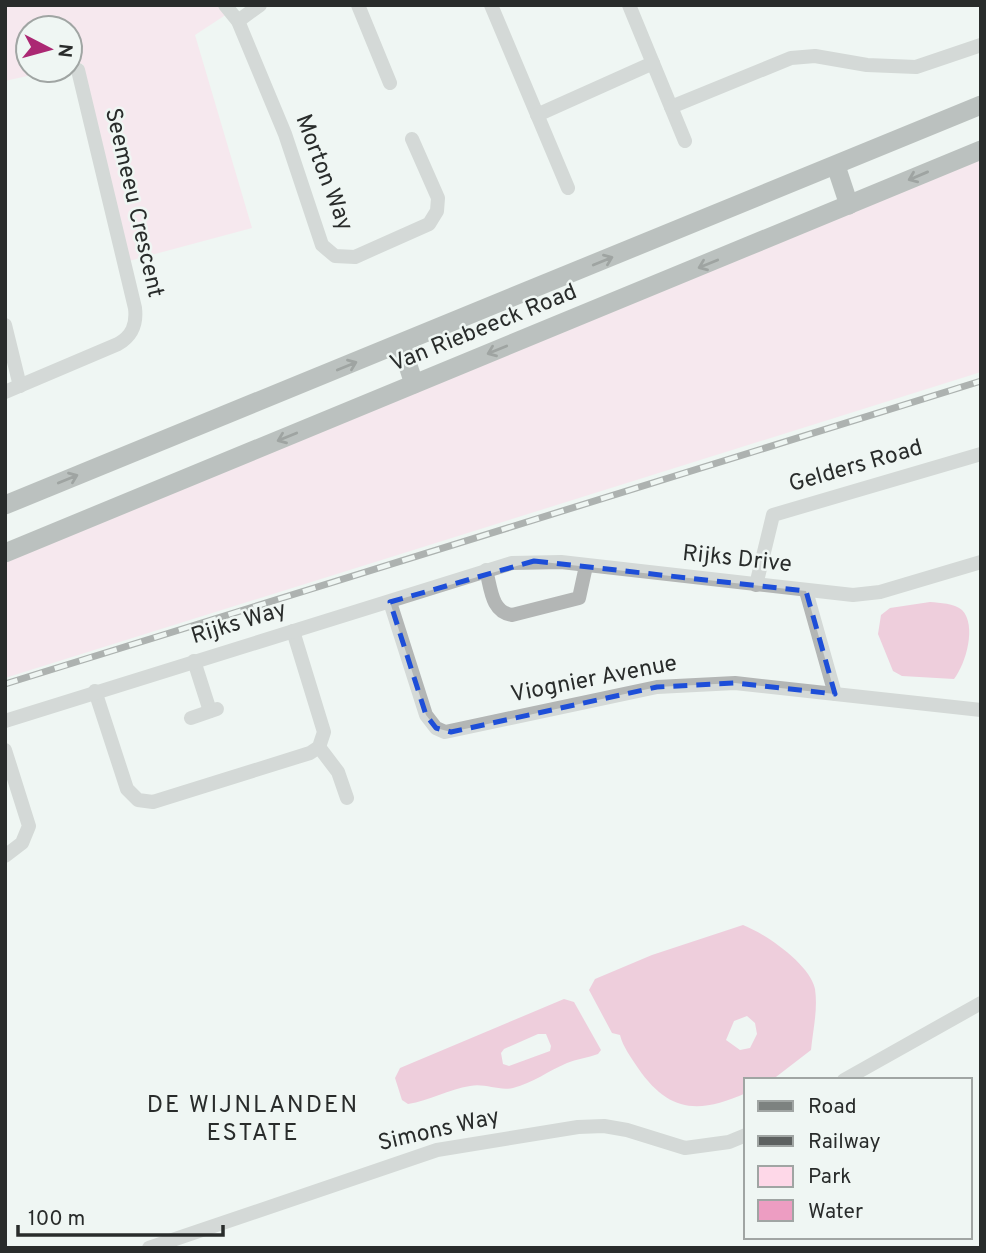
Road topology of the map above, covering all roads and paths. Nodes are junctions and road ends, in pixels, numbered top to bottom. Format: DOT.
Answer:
graph roads {
  1 [pos="225,5"];
  2 [pos="260,5"];
  3 [pos="358,5"];
  4 [pos="491,5"];
  5 [pos="629,5"];
  6 [pos="237,21"];
  7 [pos="981,45"];
  8 [pos="653,64"];
  9 [pos="390,83"];
  10 [pos="81,84"];
  11 [pos="981,105"];
  12 [pos="671,107"];
  13 [pos="537,116"];
  14 [pos="412,139"];
  15 [pos="685,141"];
  16 [pos="981,150"];
  17 [pos="836,166"];
  18 [pos="568,188"];
  19 [pos="849,205"];
  20 [pos="5,325"];
  21 [pos="401,344"];
  22 [pos="414,384"];
  23 [pos="20,386"];
  24 [pos="5,392"];
  25 [pos="981,454"];
  26 [pos="5,505"];
  27 [pos="5,553"];
  28 [pos="981,562"];
  29 [pos="586,566"];
  30 [pos="486,570"];
  31 [pos="756,585"];
  32 [pos="807,591"];
  33 [pos="390,602"];
  34 [pos="293,631"];
  35 [pos="194,661"];
  36 [pos="95,691"];
  37 [pos="835,694"];
  38 [pos="981,710"];
  39 [pos="191,718"];
  40 [pos="5,721"];
  41 [pos="319,747"];
  42 [pos="5,750"];
  43 [pos="347,798"];
  44 [pos="5,856"];
  45 [pos="981,1003"];
  46 [pos="848,1078"];
  47 [pos="744,1136"];
  48 [pos="149,1248"];
  1 -- 6 [label="street, Morton Way"];
  2 -- 6 [label="street"];
  3 -- 9 [label="street"];
  4 -- 13 [label="street"];
  5 -- 8 [label="street"];
  6 -- 14 [label="street, Morton Way"];
  7 -- 12 [label="street"];
  8 -- 12 [label="street"];
  8 -- 13 [label="street"];
  10 -- 23 [label="street, Seemeeu Crescent"];
  11 -- 17 [label="main road, Van Riebeeck Road"];
  12 -- 15 [label="street"];
  13 -- 18 [label="street"];
  16 -- 19 [label="main road, Van Riebeeck Road, one-way"];
  17 -- 19 [label="main road"];
  21 -- 17 [label="main road, Van Riebeeck Road, one-way"];
  19 -- 22 [label="main road, Van Riebeeck Road, one-way"];
  20 -- 23 [label="street"];
  21 -- 22 [label="main road"];
  26 -- 21 [label="main road, Van Riebeeck Road, one-way"];
  22 -- 27 [label="main road, Van Riebeeck Road, one-way"];
  23 -- 24 [label="street, Seemeeu Crescent"];
  25 -- 31 [label="street, Gelders Road"];
  28 -- 32 [label="street, Rijks Drive"];
  29 -- 30 [label="street, Rijks Drive"];
  29 -- 30 [label="street"];
  29 -- 31 [label="street, Rijks Drive"];
  30 -- 33 [label="street, Rijks Way"];
  31 -- 32 [label="street, Rijks Drive"];
  32 -- 37 [label="street"];
  33 -- 34 [label="street, Rijks Way"];
  33 -- 37 [label="street, Viognier Avenue"];
  34 -- 35 [label="street, Rijks Way"];
  34 -- 41 [label="street"];
  35 -- 36 [label="street, Rijks Way"];
  35 -- 39 [label="street"];
  36 -- 40 [label="street, Rijks Way"];
  36 -- 41 [label="street"];
  37 -- 38 [label="street, Viognier Avenue"];
  41 -- 43 [label="street"];
  42 -- 44 [label="street"];
  45 -- 46 [label="street"];
  47 -- 48 [label="street, Simons Way"];
}
